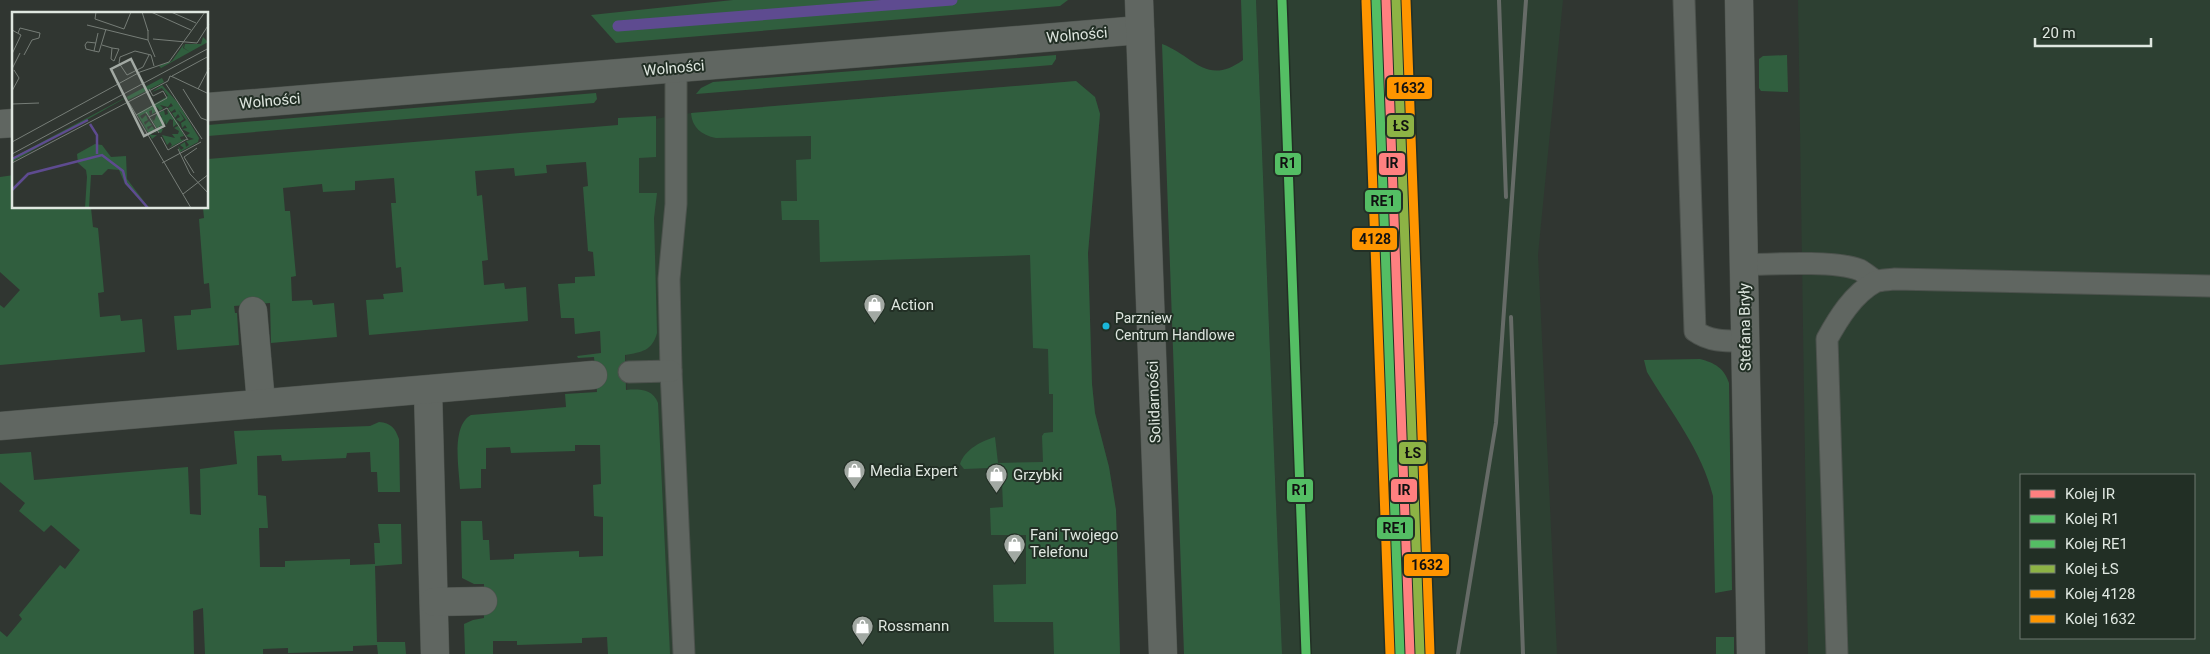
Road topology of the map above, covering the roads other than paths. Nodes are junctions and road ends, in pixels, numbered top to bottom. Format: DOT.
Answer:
graph roads {
  1 [pos="1138,0"];
  2 [pos="1684,0"];
  3 [pos="1739,0"];
  4 [pos="1140,30"];
  5 [pos="676,68"];
  6 [pos="209,107"];
  7 [pos="1744,265"];
  8 [pos="1876,281"];
  9 [pos="2210,286"];
  10 [pos="254,311"];
  11 [pos="1745,341"];
  12 [pos="671,371"];
  13 [pos="630,372"];
  14 [pos="593,376"];
  15 [pos="428,390"];
  16 [pos="261,403"];
  17 [pos="0,426"];
  18 [pos="483,601"];
  19 [pos="434,602"];
  20 [pos="435,654"];
  21 [pos="684,654"];
  22 [pos="1163,654"];
  23 [pos="1751,654"];
  24 [pos="1837,654"];
  1 -- 4 [label="street, Solidarności"];
  2 -- 11 [label="lane"];
  3 -- 7 [label="street, Stefana Bryły"];
  4 -- 5 [label="street, Wolności"];
  4 -- 22 [label="street, Solidarności"];
  5 -- 6 [label="street, Wolności"];
  5 -- 12 [label="lane"];
  7 -- 8 [label="lane"];
  7 -- 11 [label="street, Stefana Bryły"];
  8 -- 9 [label="lane"];
  8 -- 24 [label="lane"];
  10 -- 16 [label="street"];
  11 -- 23 [label="street, Stefana Bryły"];
  12 -- 13 [label="lane"];
  12 -- 21 [label="lane"];
  14 -- 15 [label="street"];
  15 -- 16 [label="street"];
  15 -- 19 [label="street"];
  16 -- 17 [label="street"];
  18 -- 19 [label="street"];
  19 -- 20 [label="street"];
}
